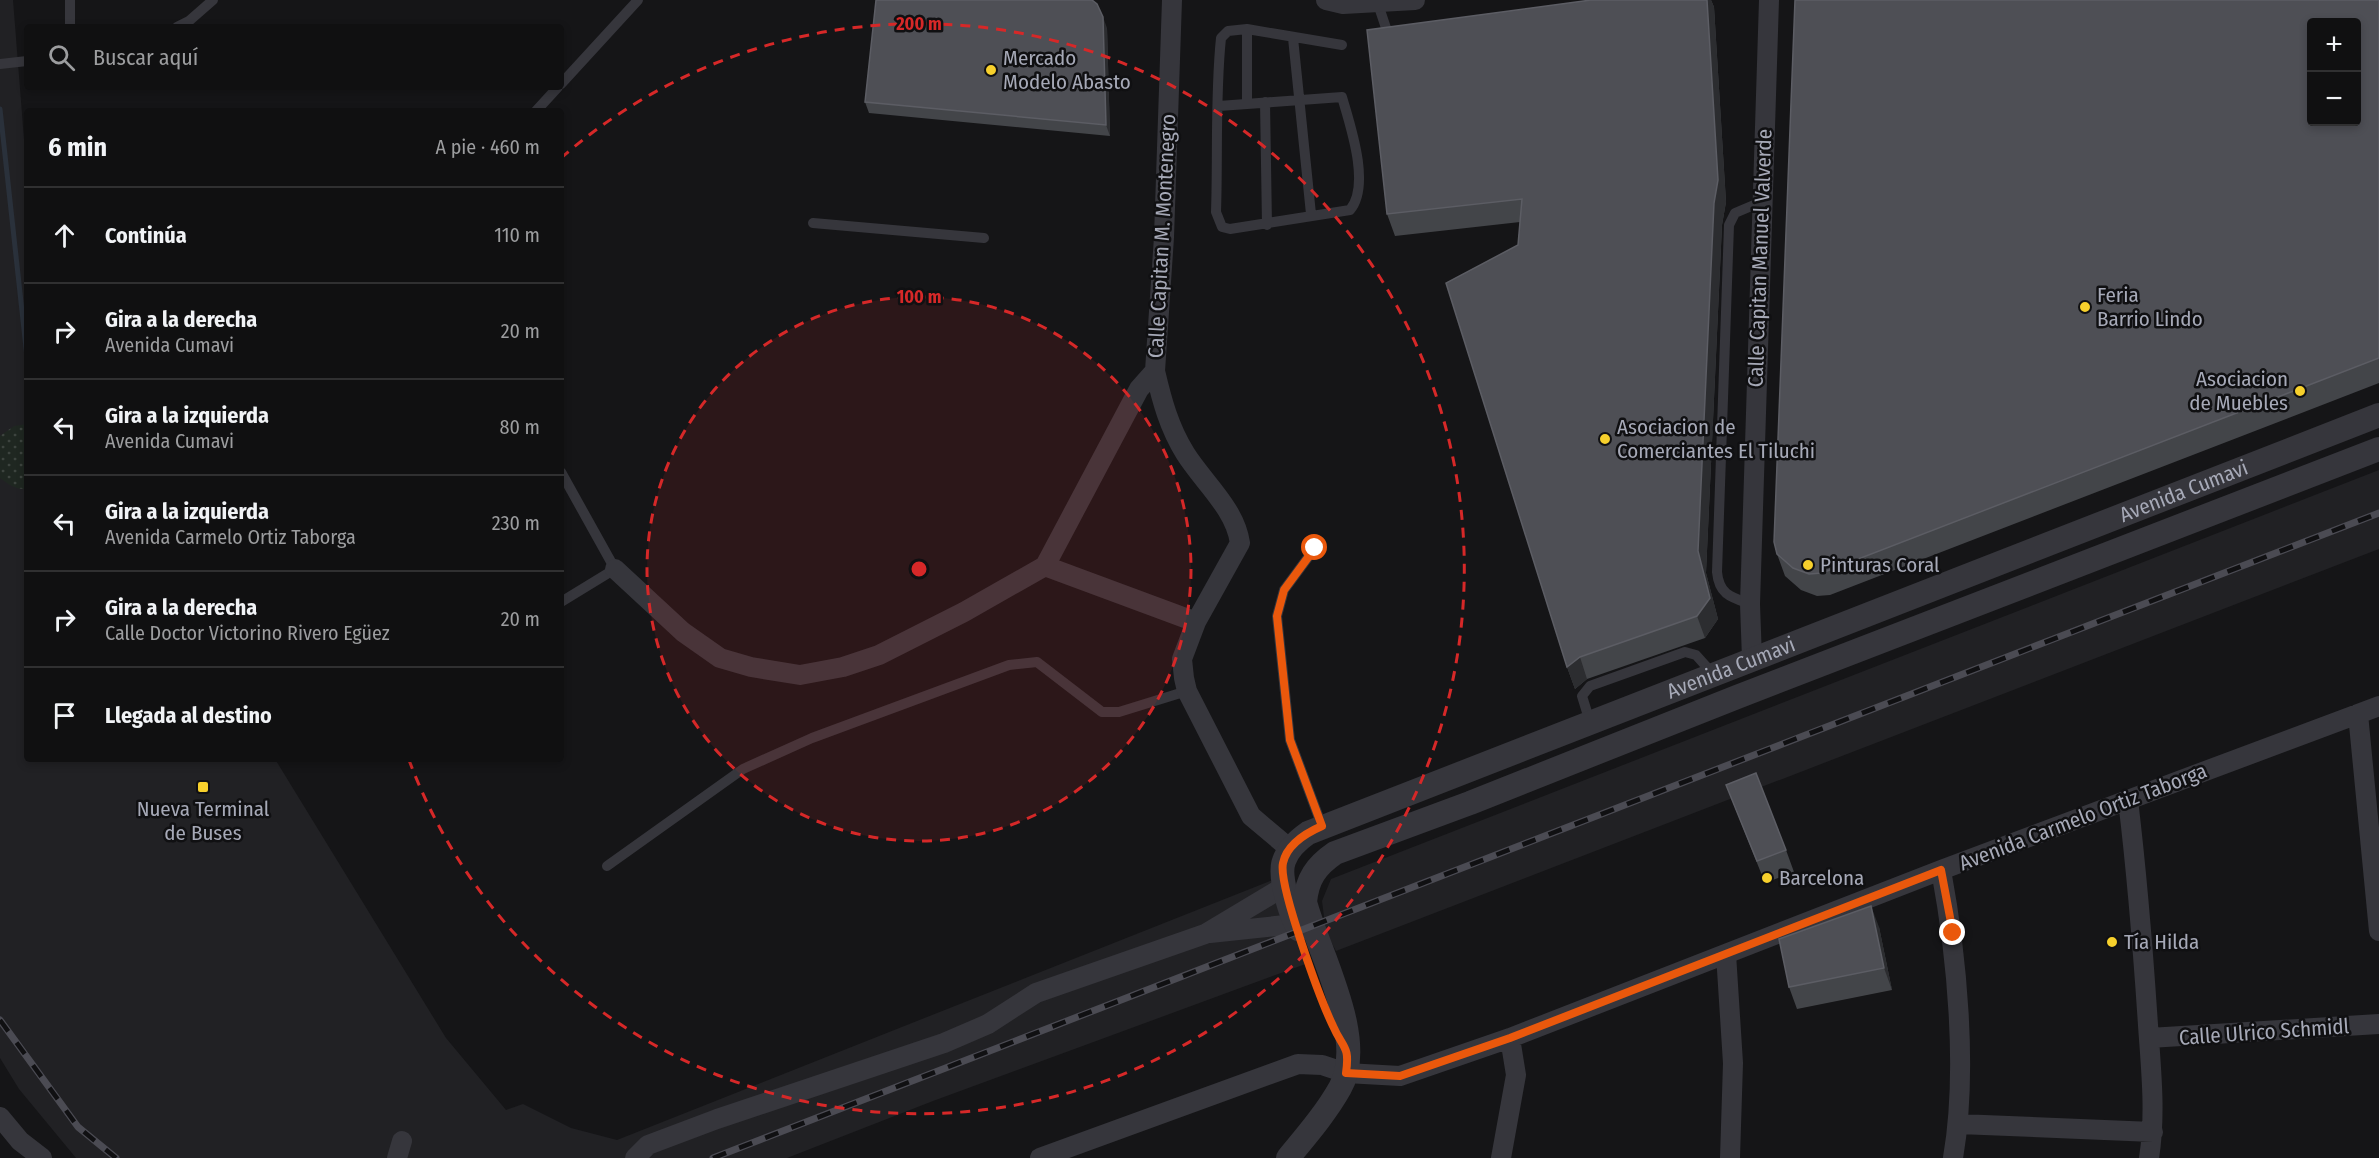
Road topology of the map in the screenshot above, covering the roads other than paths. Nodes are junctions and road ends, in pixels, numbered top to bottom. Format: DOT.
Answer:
graph roads {
  1 [pos="70,0"];
  2 [pos="213,0"];
  3 [pos="638,0"];
  4 [pos="1172,0"];
  5 [pos="1326,0"];
  6 [pos="1415,0"];
  7 [pos="1769,0"];
  8 [pos="1378,4"];
  9 [pos="70,24"];
  10 [pos="183,24"];
  11 [pos="1246,29"];
  12 [pos="1414,32"];
  13 [pos="1293,38"];
  14 [pos="1342,45"];
  15 [pos="24,61"];
  16 [pos="0,64"];
  17 [pos="564,82"];
  18 [pos="556,90"];
  19 [pos="1299,100"];
  20 [pos="1265,102"];
  21 [pos="1247,104"];
  22 [pos="1218,106"];
  23 [pos="540,108"];
  24 [pos="1761,202"];
  25 [pos="1311,214"];
  26 [pos="813,223"];
  27 [pos="1267,225"];
  28 [pos="984,238"];
  29 [pos="1155,371"];
  30 [pos="2379,415"];
  31 [pos="2379,448"];
  32 [pos="564,477"];
  33 [pos="1315,548"];
  34 [pos="1045,566"];
  35 [pos="615,569"];
  36 [pos="1959,580"];
  37 [pos="564,600"];
  38 [pos="1750,604"];
  39 [pos="1970,607"];
  40 [pos="1196,622"];
  41 [pos="1752,660"];
  42 [pos="1713,675"];
  43 [pos="1187,691"];
  44 [pos="2379,705"];
  45 [pos="2358,714"];
  46 [pos="1590,723"];
  47 [pos="1458,774"];
  48 [pos="2128,800"];
  49 [pos="1470,803"];
  50 [pos="1322,826"];
  51 [pos="1290,849"];
  52 [pos="608,866"];
  53 [pos="1941,870"];
  54 [pos="1285,886"];
  55 [pos="1295,924"];
  56 [pos="2379,931"];
  57 [pos="1205,934"];
  58 [pos="1726,954"];
  59 [pos="2379,1024"];
  60 [pos="1510,1038"];
  61 [pos="2149,1038"];
  62 [pos="1347,1062"];
  63 [pos="0,1117"];
  64 [pos="1959,1124"];
  65 [pos="2153,1132"];
  66 [pos="42,1158"];
  67 [pos="635,1158"];
  68 [pos="1040,1158"];
  69 [pos="1287,1158"];
  70 [pos="1501,1158"];
  71 [pos="1730,1158"];
  72 [pos="1953,1158"];
  73 [pos="2149,1158"];
  1 -- 9 [label="lane"];
  2 -- 10 [label="lane"];
  3 -- 17 [label="lane"];
  4 -- 29 [label="street, Calle Capitan M. Montenegro"];
  5 -- 8 [label="street"];
  6 -- 8 [label="street"];
  7 -- 24 [label="street, Calle Capitan Manuel Valverde"];
  8 -- 12 [label="lane"];
  11 -- 13 [label="lane"];
  11 -- 21 [label="lane"];
  11 -- 22 [label="lane"];
  13 -- 14 [label="lane"];
  13 -- 19 [label="lane"];
  15 -- 16 [label="lane"];
  18 -- 23 [label="lane"];
  19 -- 20 [label="lane"];
  19 -- 25 [label="lane"];
  19 -- 25 [label="lane"];
  20 -- 21 [label="lane"];
  20 -- 27 [label="lane"];
  21 -- 22 [label="lane"];
  22 -- 27 [label="lane"];
  24 -- 38 [label="street, Calle Capitan Manuel Valverde"];
  24 -- 38 [label="lane"];
  25 -- 27 [label="lane"];
  26 -- 28 [label="lane"];
  29 -- 34 [label="street, Calle Capitan M. Montenegro"];
  29 -- 40 [label="street"];
  30 -- 36 [label="street, Avenida Cumavi"];
  31 -- 39 [label="street, Avenida Cumavi"];
  32 -- 35 [label="lane"];
  33 -- 50 [label="lane"];
  34 -- 35 [label="street"];
  34 -- 40 [label="street"];
  35 -- 37 [label="lane"];
  36 -- 39 [label="street"];
  36 -- 41 [label="street, Avenida Cumavi"];
  38 -- 41 [label="street, Calle Capitan Manuel Valverde"];
  39 -- 49 [label="street, Avenida Cumavi"];
  40 -- 43 [label="street"];
  41 -- 42 [label="street, Avenida Cumavi"];
  42 -- 46 [label="street, Avenida Cumavi"];
  42 -- 46 [label="lane"];
  43 -- 51 [label="street"];
  43 -- 52 [label="lane"];
  44 -- 45 [label="street, Avenida Carmelo Ortiz Taborga"];
  45 -- 48 [label="street, Avenida Carmelo Ortiz Taborga"];
  45 -- 56 [label="street"];
  46 -- 47 [label="street, Avenida Cumavi"];
  47 -- 49 [label="street"];
  47 -- 50 [label="street, Avenida Cumavi"];
  48 -- 53 [label="street, Avenida Carmelo Ortiz Taborga"];
  48 -- 61 [label="street"];
  49 -- 62 [label="street, Avenida Cumavi"];
  50 -- 51 [label="street, Avenida Cumavi"];
  51 -- 54 [label="street"];
  53 -- 58 [label="street, Avenida Carmelo Ortiz Taborga"];
  53 -- 64 [label="street"];
  54 -- 55 [label="street"];
  54 -- 57 [label="street"];
  55 -- 57 [label="street"];
  55 -- 62 [label="street"];
  57 -- 67 [label="street"];
  58 -- 60 [label="street, Avenida Carmelo Ortiz Taborga"];
  58 -- 71 [label="street"];
  59 -- 61 [label="street, Calle Ulrico Schmidl"];
  60 -- 62 [label="street, Avenida Carmelo Ortiz Taborga"];
  60 -- 70 [label="street"];
  61 -- 65 [label="street"];
  62 -- 68 [label="street, Avenida Carmelo Ortiz Taborga"];
  62 -- 69 [label="street"];
  63 -- 66 [label="street"];
  64 -- 65 [label="street"];
  64 -- 72 [label="street"];
  65 -- 73 [label="street"];
}
